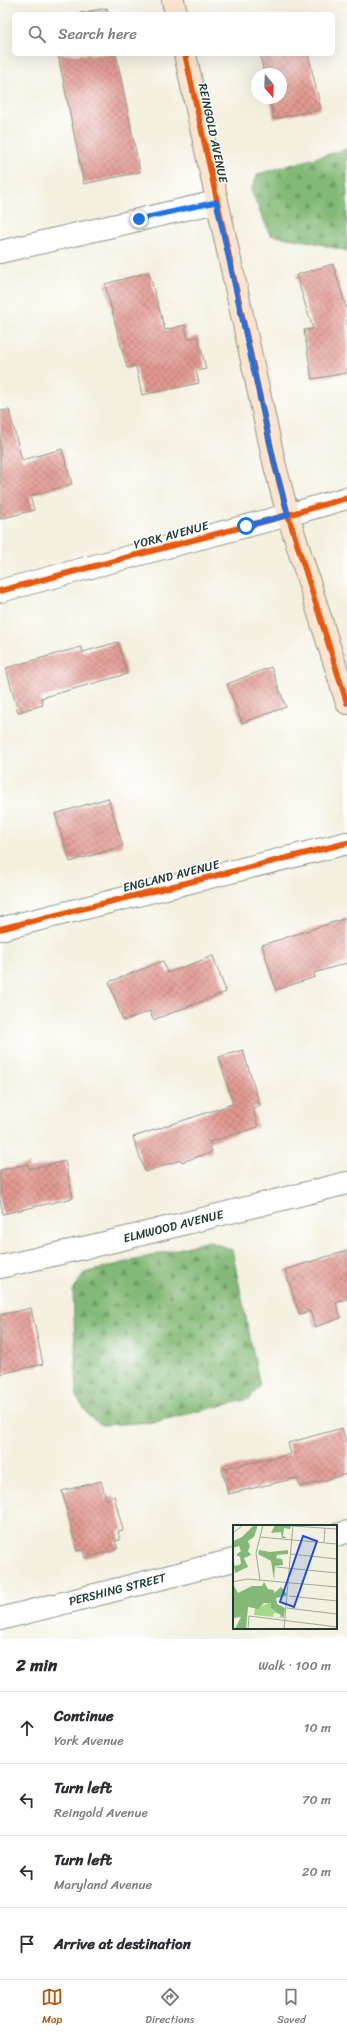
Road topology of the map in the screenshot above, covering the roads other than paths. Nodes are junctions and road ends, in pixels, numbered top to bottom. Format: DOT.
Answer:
graph roads {
  1 [pos="173,0"];
  2 [pos="176,12"];
  3 [pos="185,56"];
  4 [pos="216,202"];
  5 [pos="0,252"];
  6 [pos="347,498"];
  7 [pos="288,515"];
  8 [pos="0,591"];
  9 [pos="347,703"];
  10 [pos="347,843"];
  11 [pos="0,929"];
  12 [pos="347,1184"];
  13 [pos="0,1267"];
  14 [pos="347,1532"];
  15 [pos="337,1535"];
  16 [pos="233,1560"];
  17 [pos="0,1619"];
  1 -- 2 [label="street"];
  3 -- 4 [label="street, REINGOLD AVENUE"];
  4 -- 5 [label="street"];
  4 -- 7 [label="street, REINGOLD AVENUE"];
  6 -- 7 [label="street, YORK AVENUE"];
  7 -- 8 [label="street, YORK AVENUE"];
  7 -- 9 [label="street, REINGOLD AVENUE"];
  10 -- 11 [label="street, ENGLAND AVENUE"];
  12 -- 13 [label="street, ELMWOOD AVENUE"];
  14 -- 15 [label="street"];
  16 -- 17 [label="street, PERSHING STREET"];
}
